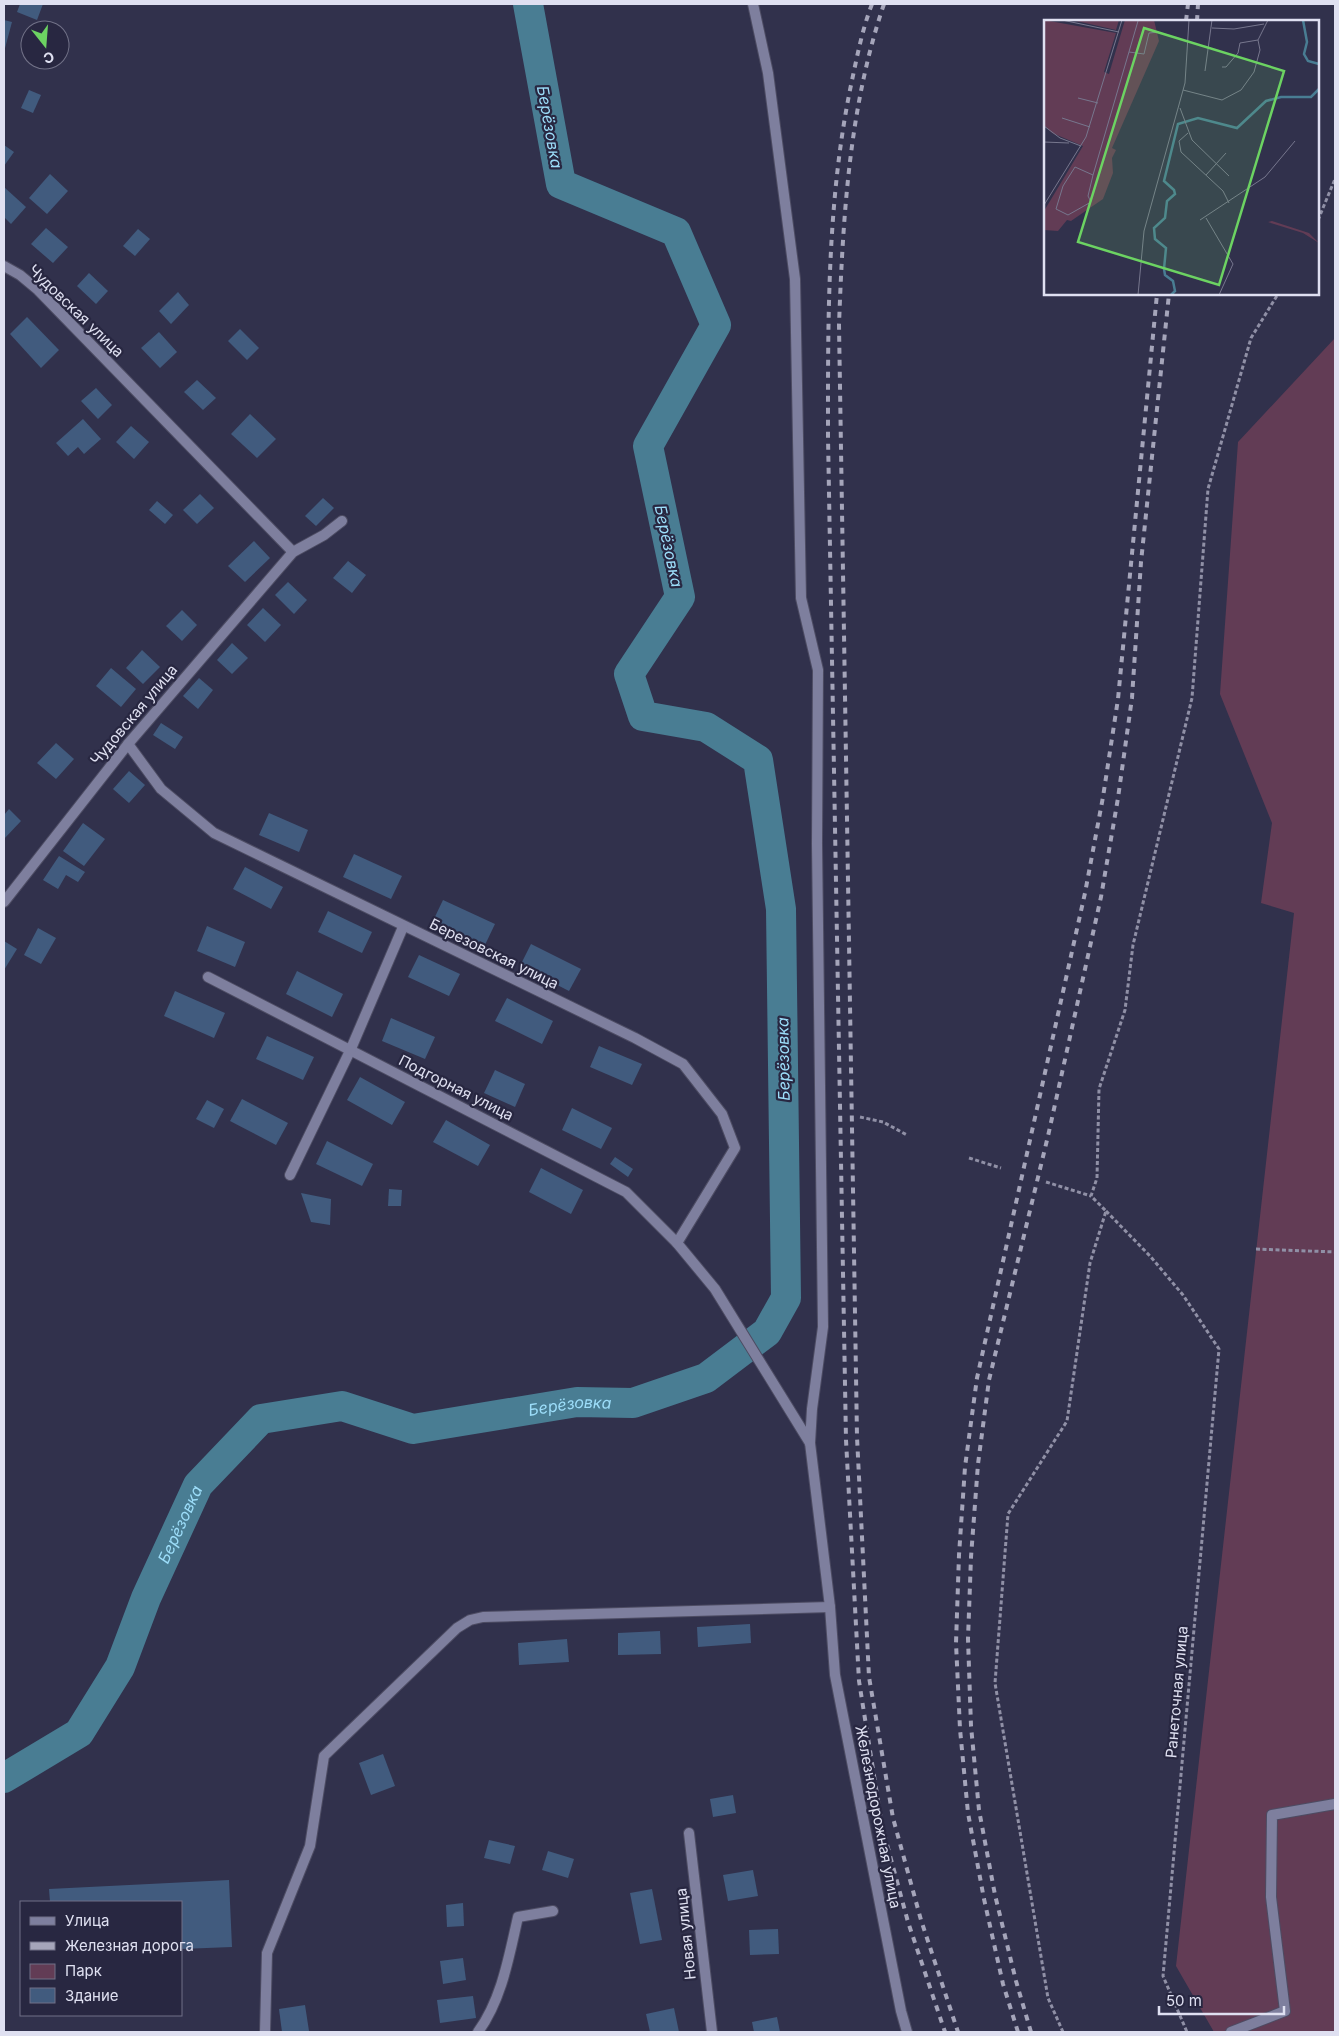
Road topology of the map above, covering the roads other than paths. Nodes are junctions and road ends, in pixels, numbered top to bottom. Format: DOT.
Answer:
graph roads {
  1 [pos="753,4"];
  2 [pos="4,266"];
  3 [pos="342,521"];
  4 [pos="293,552"];
  5 [pos="128,744"];
  6 [pos="4,902"];
  7 [pos="403,927"];
  8 [pos="208,977"];
  9 [pos="350,1051"];
  10 [pos="290,1175"];
  11 [pos="676,1243"];
  12 [pos="810,1443"];
  13 [pos="830,1607"];
  14 [pos="1335,1804"];
  15 [pos="690,1833"];
  16 [pos="553,1911"];
  17 [pos="265,2032"];
  18 [pos="478,2032"];
  19 [pos="712,2032"];
  20 [pos="907,2032"];
  21 [pos="1232,2032"];
  1 -- 12 [label="street"];
  2 -- 4 [label="street, Чудовская улица"];
  3 -- 4 [label="street, Чудовская улица"];
  4 -- 5 [label="street, Чудовская улица"];
  5 -- 6 [label="street, Чудовская улица"];
  5 -- 7 [label="street, Березовская улица"];
  7 -- 9 [label="street"];
  7 -- 11 [label="street, Березовская улица"];
  8 -- 9 [label="street, Подгорная улица"];
  9 -- 10 [label="street"];
  9 -- 11 [label="street, Подгорная улица"];
  11 -- 12 [label="street, Подгорная улица"];
  12 -- 13 [label="street, Железнодорожная улица"];
  13 -- 17 [label="street"];
  13 -- 20 [label="street, Железнодорожная улица"];
  14 -- 21 [label="street"];
  15 -- 19 [label="street, Новая улица"];
  16 -- 18 [label="street"];
}
